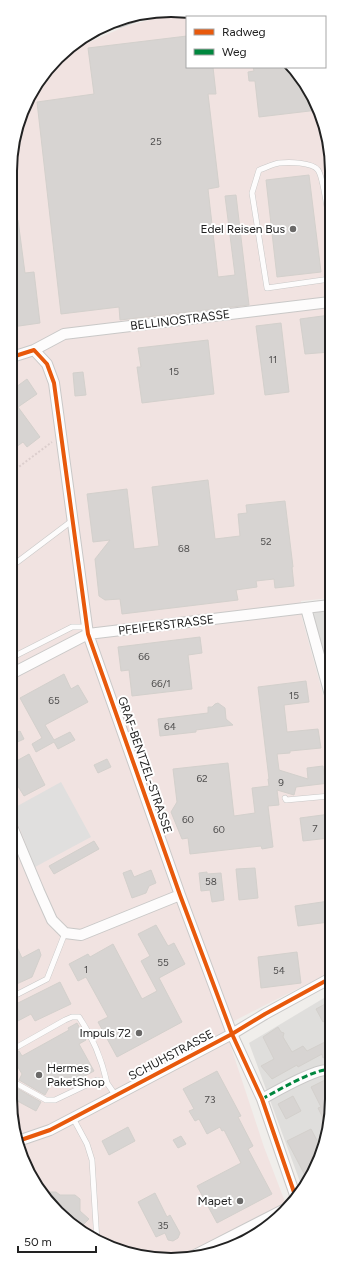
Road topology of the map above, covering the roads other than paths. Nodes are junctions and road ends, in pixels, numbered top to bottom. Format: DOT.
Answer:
graph roads {
  1 [pos="325,200"];
  2 [pos="325,280"];
  3 [pos="325,303"];
  4 [pos="34,350"];
  5 [pos="17,355"];
  6 [pos="72,520"];
  7 [pos="17,562"];
  8 [pos="325,606"];
  9 [pos="306,608"];
  10 [pos="88,631"];
  11 [pos="17,655"];
  12 [pos="17,671"];
  13 [pos="325,677"];
  14 [pos="325,796"];
  15 [pos="285,798"];
  16 [pos="17,838"];
  17 [pos="180,895"];
  18 [pos="65,932"];
  19 [pos="325,981"];
  20 [pos="17,994"];
  21 [pos="232,1034"];
  22 [pos="17,1046"];
  23 [pos="325,1070"];
  24 [pos="107,1083"];
  25 [pos="17,1084"];
  26 [pos="116,1096"];
  27 [pos="262,1098"];
  28 [pos="73,1118"];
  29 [pos="22,1140"];
  30 [pos="294,1192"];
  31 [pos="272,1215"];
  32 [pos="96,1233"];
  33 [pos="207,1249"];
  1 -- 2 [label="lane"];
  3 -- 4 [label="street, BELLINOSTRASSE"];
  4 -- 5 [label="street"];
  4 -- 6 [label="street, GRAF-BENTZEL-STRASSE"];
  6 -- 7 [label="lane"];
  6 -- 10 [label="street, GRAF-BENTZEL-STRASSE"];
  8 -- 9 [label="street, PFEIFERSTRASSE"];
  9 -- 10 [label="street, PFEIFERSTRASSE"];
  9 -- 13 [label="street"];
  10 -- 11 [label="lane"];
  10 -- 12 [label="street, PFEIFERSTRASSE"];
  10 -- 17 [label="street, GRAF-BENTZEL-STRASSE"];
  14 -- 15 [label="lane"];
  16 -- 18 [label="street"];
  17 -- 18 [label="street"];
  17 -- 21 [label="street, GRAF-BENTZEL-STRASSE"];
  18 -- 20 [label="lane"];
  19 -- 21 [label="street, SCHUHSTRASSE"];
  21 -- 26 [label="street, SCHUHSTRASSE"];
  21 -- 27 [label="street, GRAF-BENTZEL-STRASSE"];
  22 -- 24 [label="lane"];
  23 -- 27 [label="street"];
  24 -- 25 [label="lane"];
  24 -- 26 [label="lane"];
  26 -- 28 [label="street, SCHUHSTRASSE"];
  27 -- 30 [label="street, GRAF-BENTZEL-STRASSE"];
  28 -- 29 [label="street, SCHUHSTRASSE"];
  28 -- 32 [label="lane"];
  31 -- 33 [label="street"];
}
